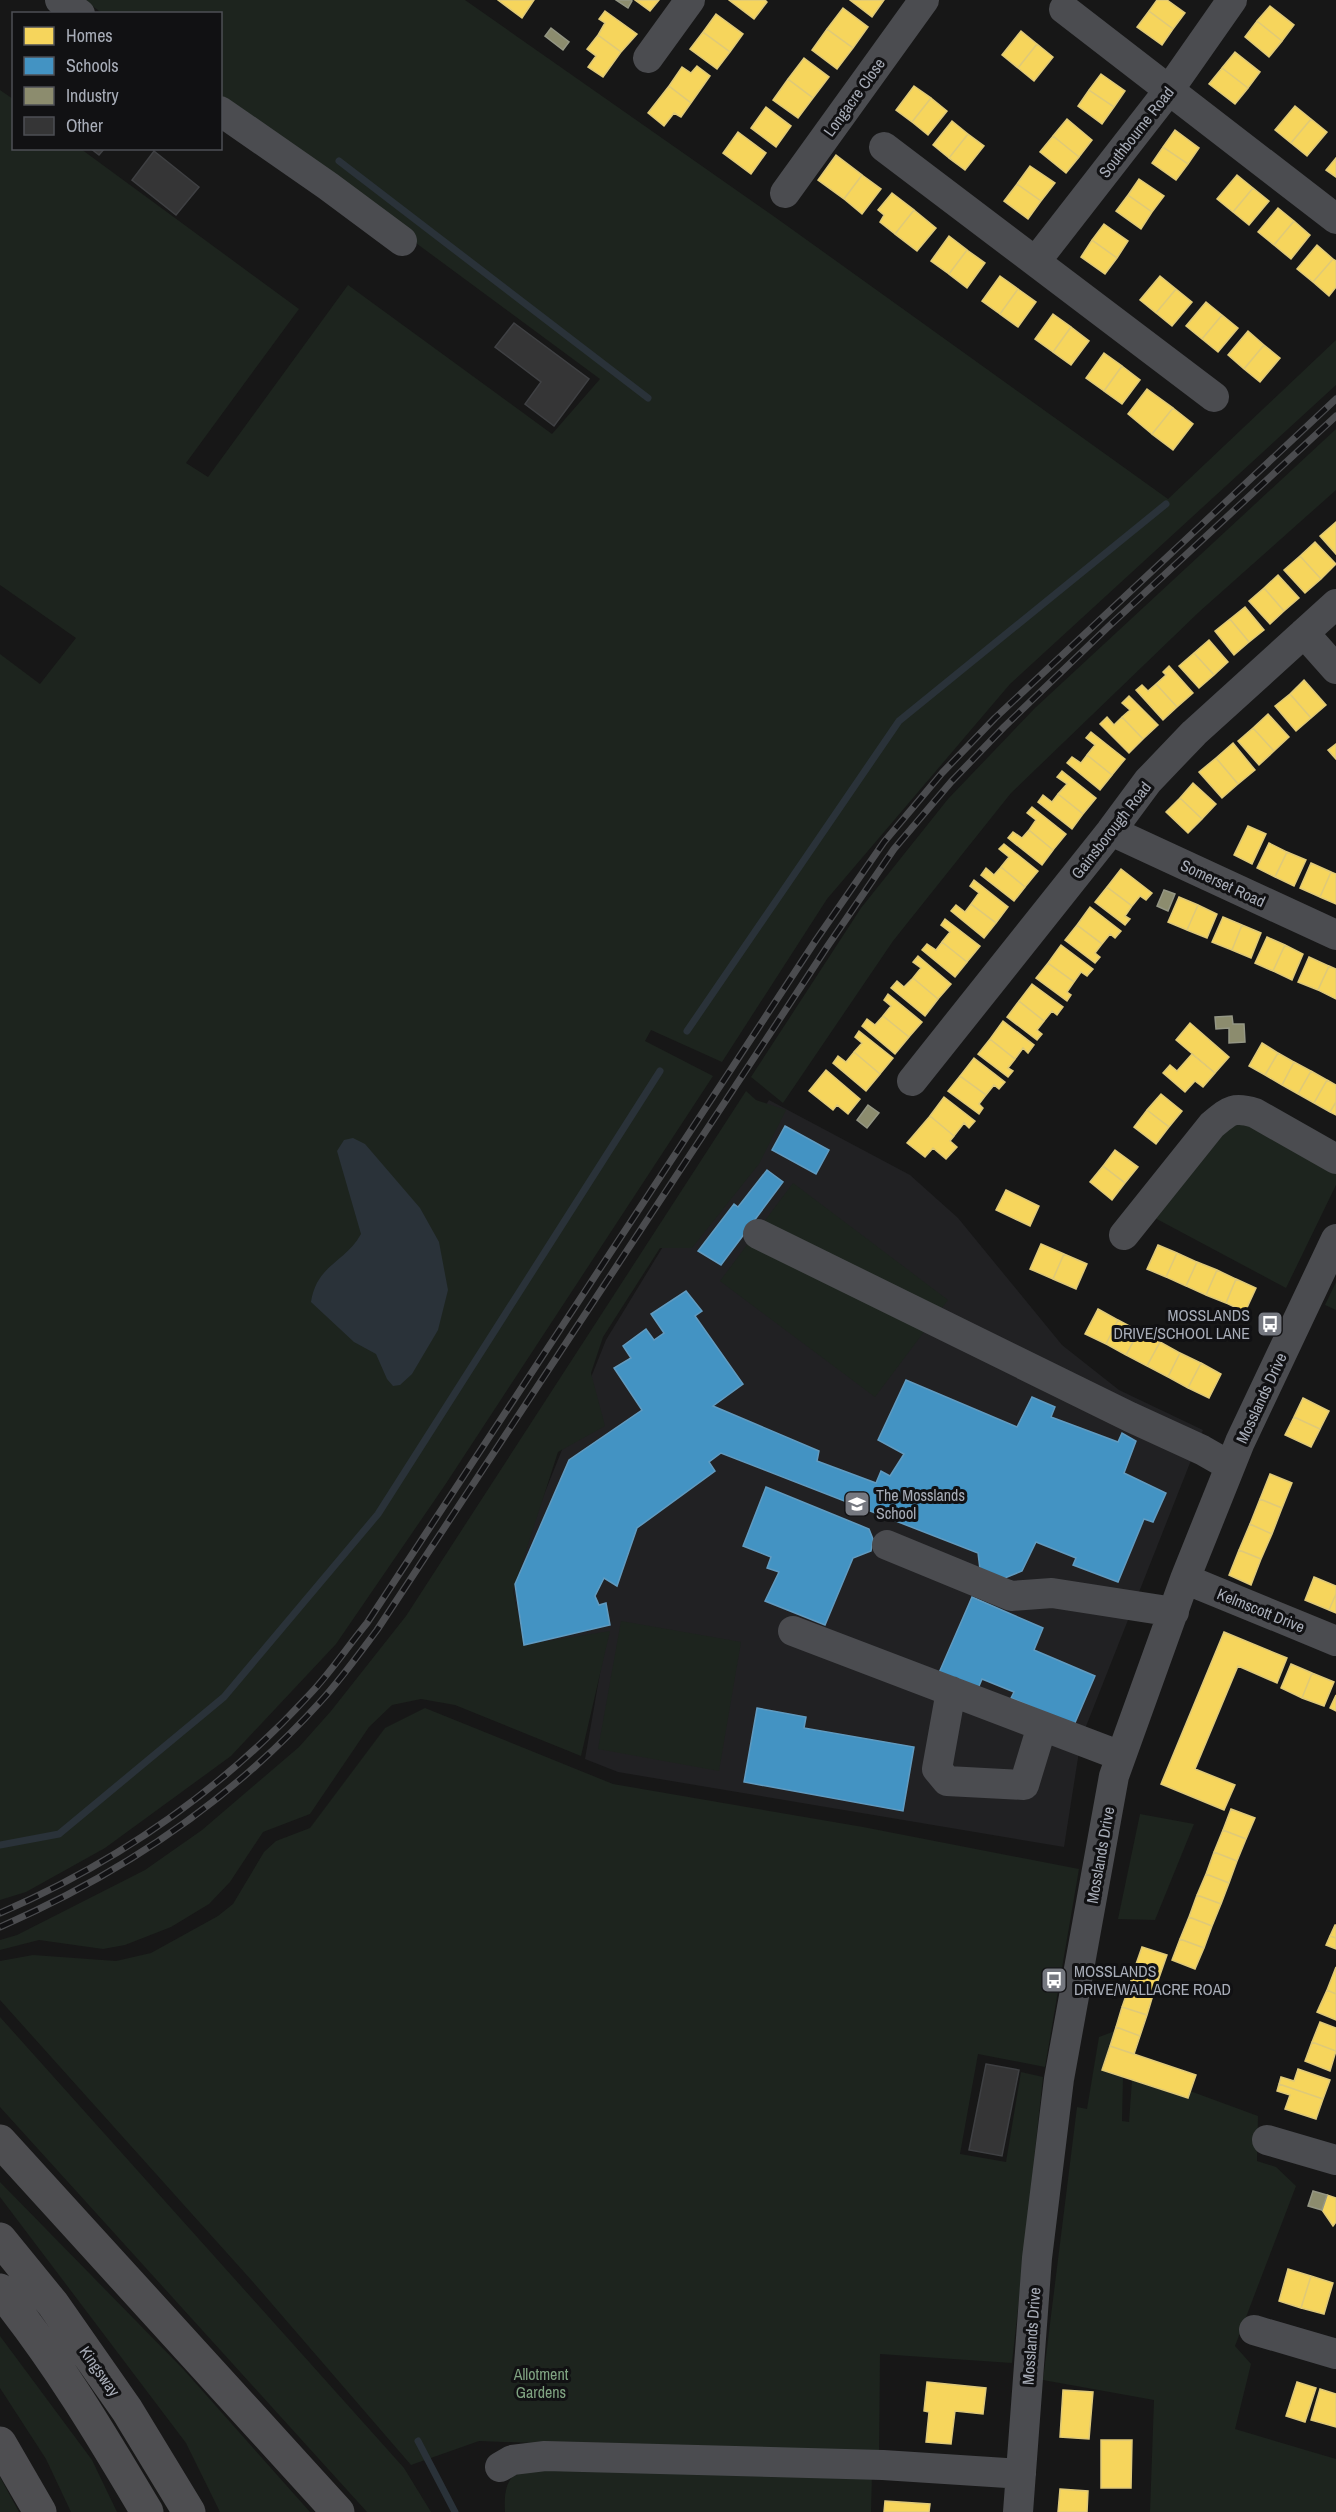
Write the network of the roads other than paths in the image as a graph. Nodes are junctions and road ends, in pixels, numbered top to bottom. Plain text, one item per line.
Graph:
1 (60, 0) edge
2 (690, 0) edge
3 (924, 0) edge
4 (1232, 0) edge
5 (1064, 9) dead end
6 (77, 12) edge
7 (648, 58) dead end
8 (1169, 90) junction
9 (222, 112) edge
10 (884, 147) dead end
11 (785, 193) dead end
12 (1336, 219) edge
13 (402, 241) dead end
14 (1036, 261) junction
15 (1214, 397) dead end
16 (1336, 604) edge
17 (1304, 633) junction
18 (1336, 669) edge
19 (1111, 831) junction
20 (1336, 935) edge
21 (912, 1081) dead end
22 (1336, 1159) edge
23 (758, 1234) dead end
24 (1124, 1235) dead end
25 (1336, 1239) edge
26 (1230, 1466) junction
27 (887, 1545) dead end
28 (1185, 1579) junction
29 (1174, 1612) junction
30 (793, 1631) dead end
31 (1336, 1641) edge
32 (951, 1691) junction
33 (1042, 1726) junction
34 (1121, 1756) junction
35 (1267, 2140) dead end
36 (0, 2141) edge
37 (1334, 2152) edge
38 (0, 2239) edge
39 (0, 2290) edge
40 (1254, 2330) dead end
41 (1336, 2354) edge
42 (0, 2443) edge
43 (500, 2468) dead end
44 (1021, 2474) junction
45 (40, 2512) edge
46 (147, 2512) edge
47 (189, 2512) edge
48 (338, 2512) edge
49 (1018, 2512) edge

1 - 6 street
2 - 7 street
3 - 11 street, Longacre Close
4 - 8 street, Southbourne Road
5 - 8 street
8 - 12 street
8 - 14 street, Southbourne Road
9 - 13 street
10 - 14 street
14 - 15 street
16 - 17 street, Gainsborough Road
17 - 18 street
17 - 19 street, Gainsborough Road
19 - 20 street, Somerset Road
19 - 21 street, Gainsborough Road
22 - 24 street
23 - 26 street
25 - 26 street, Mosslands Drive
26 - 28 street, Mosslands Drive
27 - 29 street
28 - 29 street, Mosslands Drive
28 - 31 street, Kelmscott Drive
29 - 34 street, Mosslands Drive
30 - 32 street
32 - 33 street
32 - 33 street
33 - 34 street
34 - 44 street, Mosslands Drive
35 - 37 street
36 - 48 highway
38 - 47 highway, Kingsway
39 - 46 highway
40 - 41 street
42 - 45 highway
43 - 44 street
44 - 49 street, Mosslands Drive

